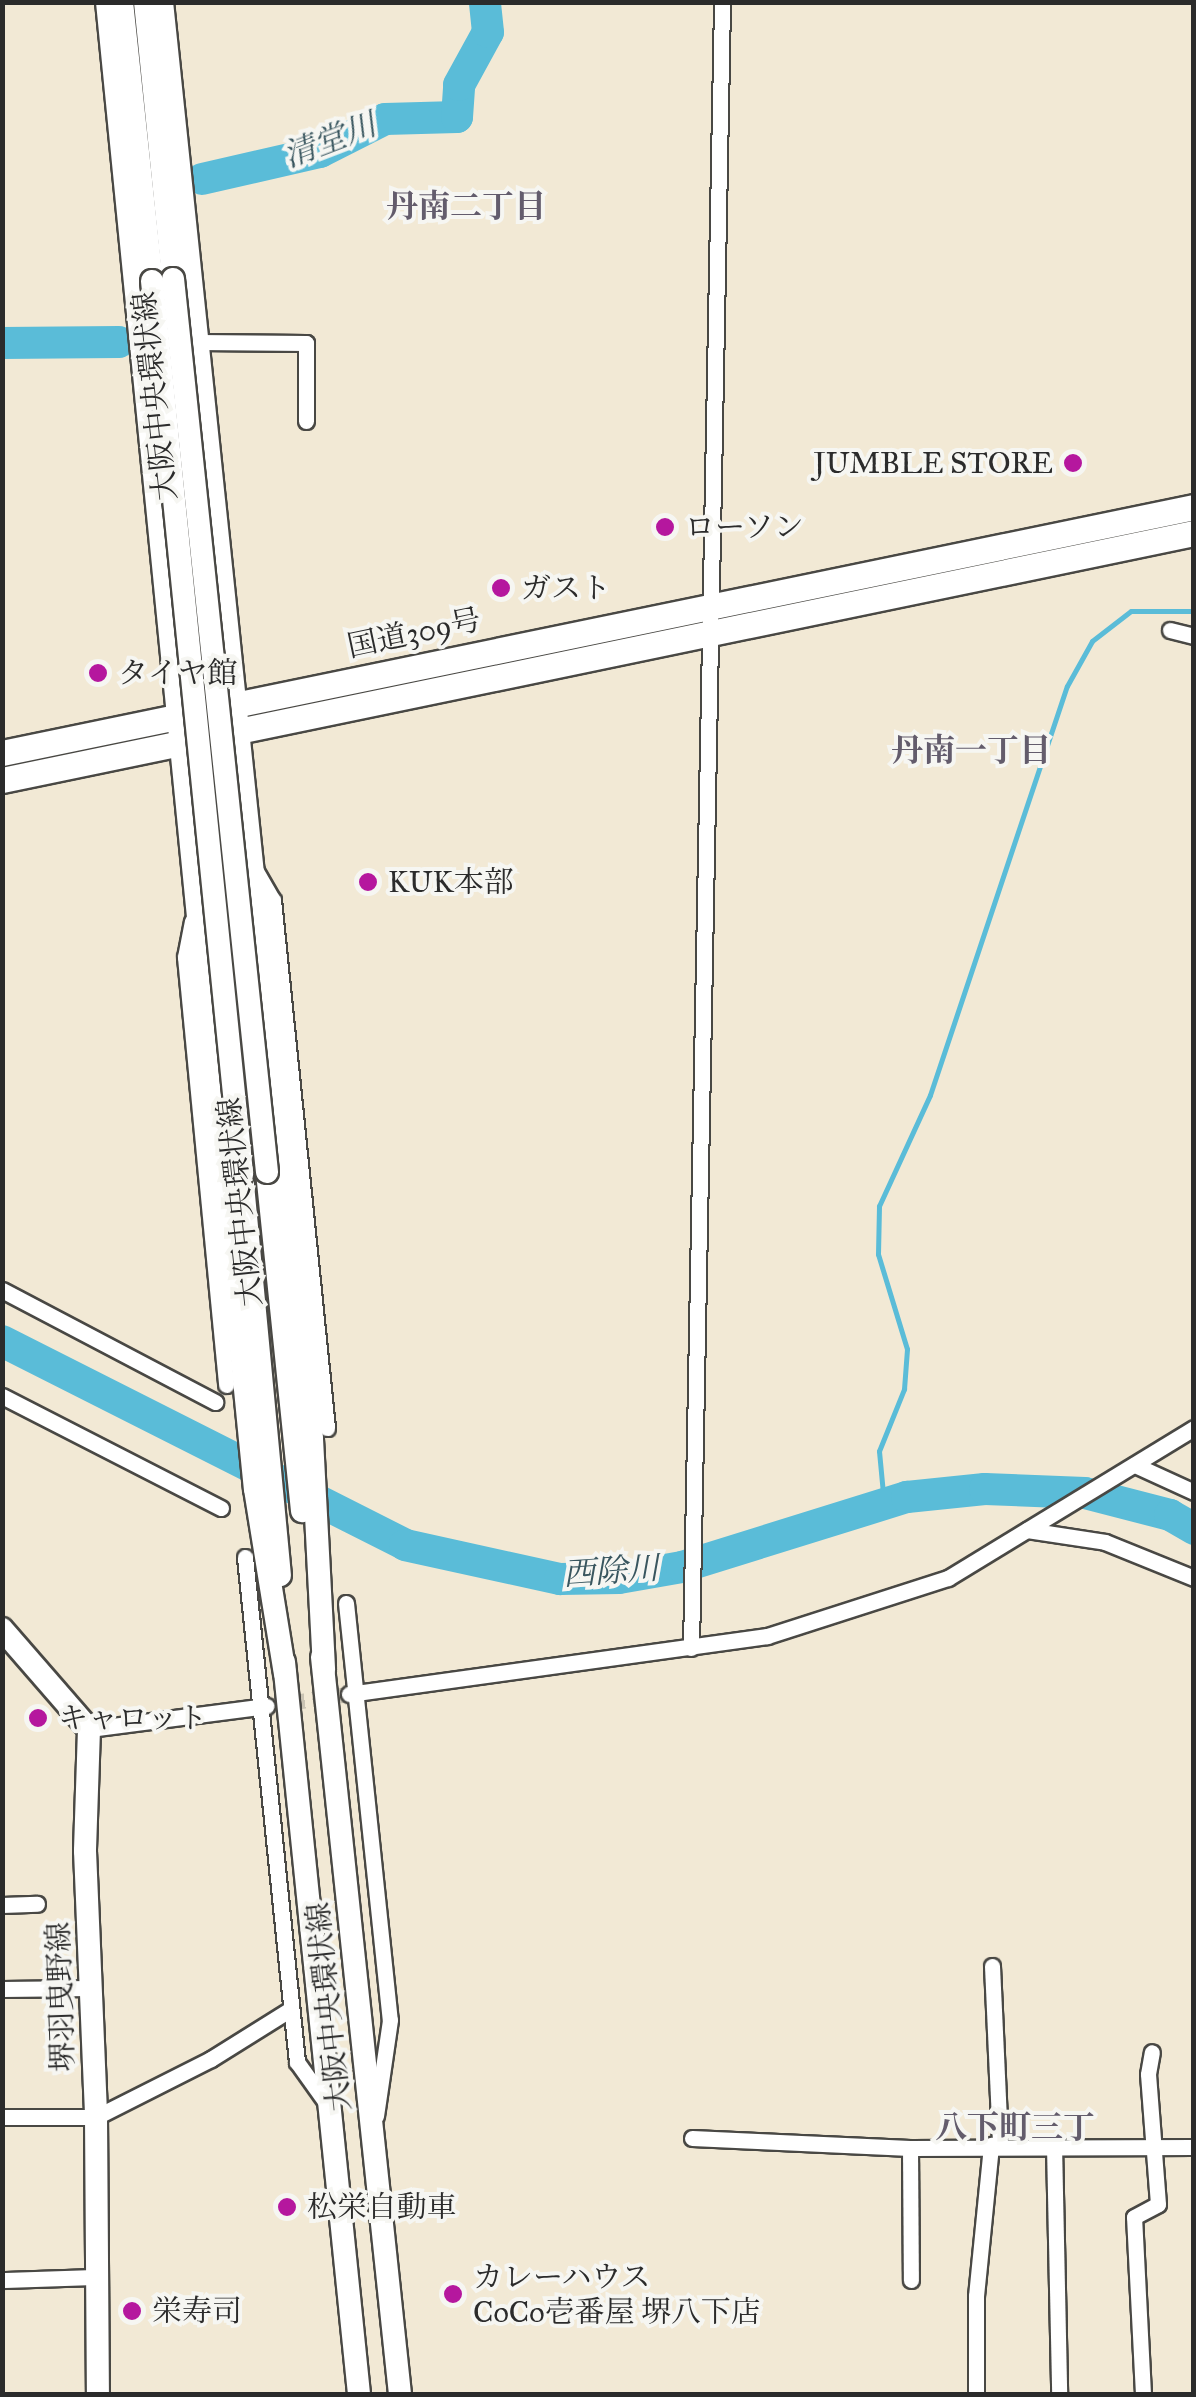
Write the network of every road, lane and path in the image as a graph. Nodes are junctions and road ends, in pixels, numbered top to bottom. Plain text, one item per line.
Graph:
1 (107, 2) edge
2 (122, 2) edge
3 (145, 2) edge
4 (162, 2) edge
5 (722, 2) edge
6 (163, 280) junction
7 (198, 342) junction
8 (306, 422) dead end
9 (1194, 507) edge
10 (1194, 533) edge
11 (710, 603) junction
12 (1170, 630) dead end
13 (708, 635) junction
14 (1194, 636) edge
15 (237, 704) junction
16 (176, 718) junction
17 (239, 731) junction
18 (179, 744) junction
19 (2, 753) edge
20 (2, 780) edge
21 (252, 863) junction
22 (196, 904) junction
23 (2, 1290) edge
24 (226, 1385) dead end
25 (2, 1396) edge
26 (215, 1402) dead end
27 (327, 1428) dead end
28 (1194, 1428) edge
29 (259, 1435) junction
30 (305, 1457) junction
31 (1131, 1467) junction
32 (1194, 1492) edge
33 (221, 1508) dead end
34 (1027, 1530) junction
35 (245, 1557) dead end
36 (1194, 1578) edge
37 (346, 1603) dead end
38 (3, 1630) edge
39 (691, 1648) junction
40 (353, 1694) junction
41 (263, 1707) junction
42 (89, 1729) junction
43 (37, 1904) dead end
44 (2, 1905) edge
45 (992, 1966) dead end
46 (91, 1988) junction
47 (2, 1989) edge
48 (291, 2008) junction
49 (1152, 2052) dead end
50 (326, 2104) junction
51 (2, 2117) edge
52 (96, 2117) junction
53 (372, 2132) junction
54 (692, 2138) dead end
55 (995, 2145) junction
56 (1054, 2145) junction
57 (1154, 2146) junction
58 (1194, 2146) edge
59 (910, 2148) junction
60 (94, 2276) junction
61 (2, 2280) edge
62 (911, 2280) dead end
63 (98, 2394) edge
64 (359, 2394) edge
65 (400, 2394) edge
66 (976, 2394) edge
67 (1059, 2394) edge
68 (1143, 2394) edge

1 - 16 main road
2 - 6 main road, 大阪中央環状線
3 - 6 main road, 大阪中央環状線
4 - 7 main road
5 - 11 street
6 - 29 main road, 大阪中央環状線, bridge
6 - 30 main road, 大阪中央環状線, bridge
7 - 8 street
7 - 15 main road
9 - 11 highway, 国道309号
10 - 13 highway, 国道309号
11 - 13 street
11 - 15 highway, 国道309号
12 - 14 street
13 - 17 highway, 国道309号
13 - 39 street
15 - 16 highway, 国道309号
15 - 17 main road
16 - 18 main road
16 - 19 highway, 国道309号
17 - 18 highway, 国道309号
17 - 21 main road
18 - 20 highway, 国道309号
18 - 22 main road
21 - 27 street
21 - 30 main road
22 - 24 street
22 - 29 main road
23 - 26 street
25 - 33 street
28 - 31 street
29 - 50 main road, 大阪中央環状線
30 - 53 main road, 大阪中央環状線
31 - 32 street
31 - 34 street
34 - 36 street
34 - 39 street
35 - 41 street
37 - 40 street
38 - 42 main road
39 - 40 street
40 - 53 street
41 - 42 street
41 - 48 street
42 - 46 main road, 堺羽曳野線
43 - 44 street
45 - 55 street
46 - 47 street
46 - 52 main road, 堺羽曳野線
48 - 50 street
48 - 52 street
49 - 57 street
50 - 64 main road, 大阪中央環状線
51 - 52 street
52 - 60 main road, 堺羽曳野線
53 - 65 main road, 大阪中央環状線
54 - 59 street
55 - 56 street
55 - 59 street
55 - 66 street
56 - 57 street
56 - 67 street
57 - 58 street
57 - 68 street
59 - 62 street
60 - 61 street
60 - 63 main road, 堺羽曳野線

